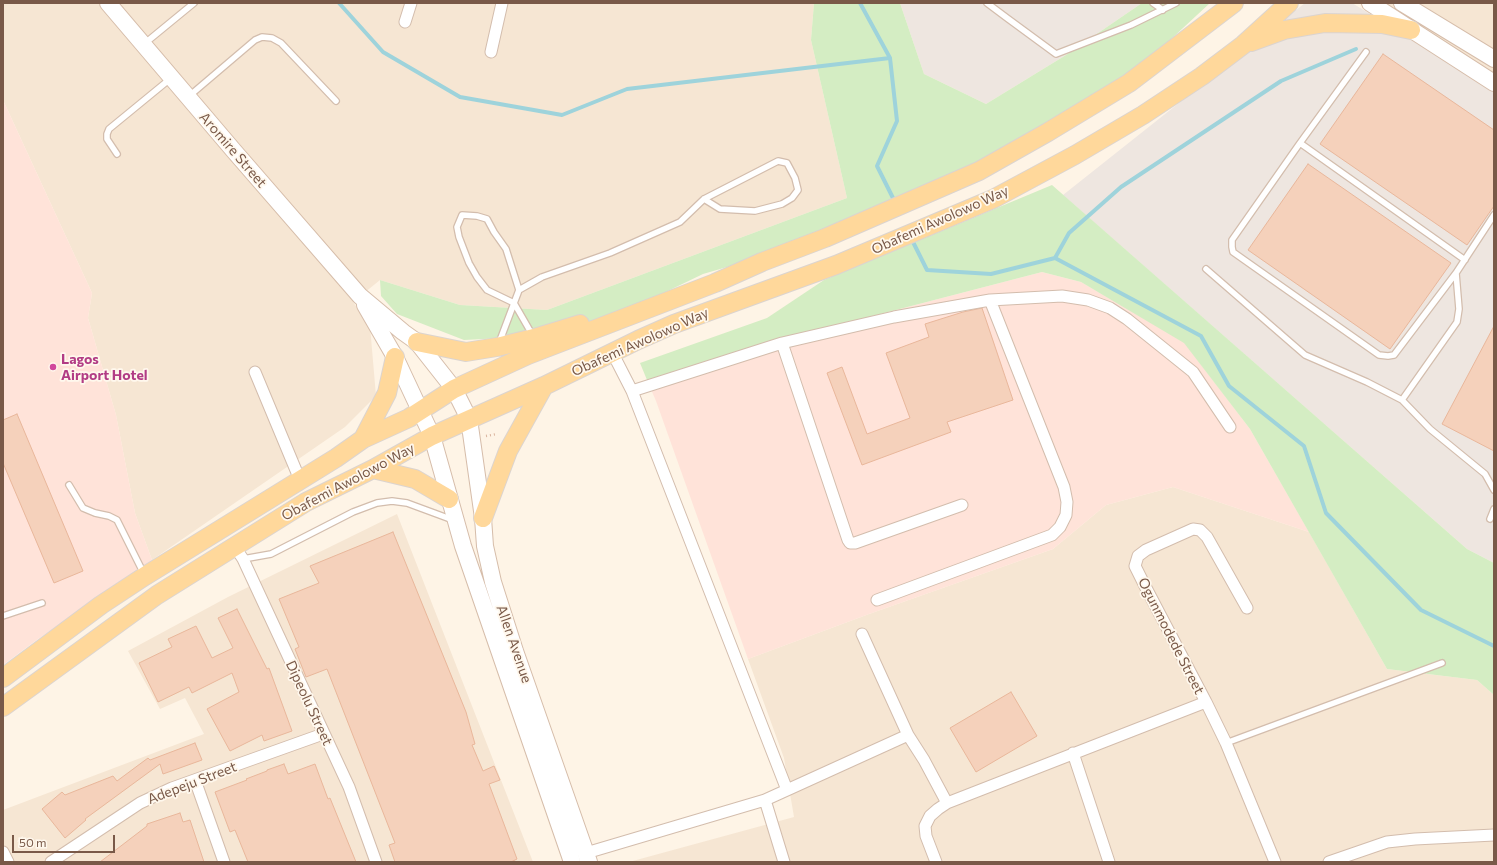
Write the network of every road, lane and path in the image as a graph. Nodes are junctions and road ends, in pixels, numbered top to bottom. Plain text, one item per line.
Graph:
1 (108, 3) edge
2 (194, 3) edge
3 (410, 3) edge
4 (502, 3) edge
5 (988, 3) edge
6 (1153, 3) edge
7 (1176, 3) edge
8 (1234, 3) edge
9 (1289, 3) edge
10 (1370, 3) edge
11 (1402, 3) edge
12 (1163, 10) junction
13 (405, 22) dead end
14 (1411, 30) junction
15 (144, 45) junction
16 (1243, 45) junction
17 (491, 52) dead end
18 (1366, 52) dead end
19 (1494, 59) edge
20 (172, 78) junction
21 (1494, 83) edge
22 (188, 97) junction
23 (336, 101) dead end
24 (1300, 143) junction
25 (117, 154) dead end
26 (704, 199) junction
27 (1494, 215) edge
28 (1465, 260) junction
29 (1206, 270) dead end
30 (1456, 273) junction
31 (715, 283) junction
32 (519, 290) junction
33 (360, 296) junction
34 (990, 300) junction
35 (514, 303) junction
36 (534, 338) junction
37 (417, 342) junction
38 (782, 343) junction
39 (497, 347) junction
40 (612, 352) junction
41 (395, 357) junction
42 (255, 372) dead end
43 (544, 386) junction
44 (454, 389) junction
45 (632, 392) junction
46 (1402, 400) junction
47 (421, 410) junction
48 (469, 419) junction
49 (1230, 427) dead end
50 (432, 436) junction
51 (363, 439) junction
52 (373, 469) junction
53 (300, 480) junction
54 (69, 485) dead end
55 (1494, 490) edge
56 (449, 499) junction
57 (962, 505) dead end
58 (1494, 509) edge
59 (483, 518) junction
60 (1490, 519) dead end
61 (455, 521) junction
62 (239, 553) junction
63 (144, 576) junction
64 (877, 600) dead end
65 (42, 603) dead end
66 (1247, 608) dead end
67 (3, 616) edge
68 (862, 634) dead end
69 (1442, 663) dead end
70 (3, 678) edge
71 (1206, 702) junction
72 (3, 707) edge
73 (323, 734) junction
74 (908, 734) junction
75 (1226, 743) junction
76 (1073, 753) junction
77 (195, 780) junction
78 (787, 790) junction
79 (766, 800) junction
80 (947, 803) junction
81 (1494, 835) edge
82 (3, 852) edge
83 (588, 858) edge
84 (8, 862) edge
85 (50, 862) edge
86 (224, 862) edge
87 (376, 862) edge
88 (572, 862) edge
89 (784, 862) edge
90 (936, 862) edge
91 (1109, 862) edge
92 (1275, 862) edge
93 (1329, 862) edge

1 - 15 main road, Aromire Street
2 - 15 lane
3 - 13 street
4 - 17 street
5 - 12 lane
6 - 12 lane
7 - 12 lane
8 - 31 main road, Obafemi Awolowo Way
9 - 16 main road, Obafemi Awolowo Way
10 - 14 main road
11 - 19 main road
14 - 16 main road
14 - 21 main road
15 - 20 main road, Aromire Street
16 - 40 main road, Obafemi Awolowo Way
18 - 24 lane
20 - 22 main road, Aromire Street
20 - 25 lane
22 - 23 lane
22 - 33 main road, Aromire Street
24 - 28 lane
24 - 30 lane
26 - 26 lane
26 - 32 lane
27 - 28 lane
28 - 30 lane
29 - 46 lane
30 - 46 lane
31 - 36 main road
31 - 44 main road, Obafemi Awolowo Way
32 - 35 lane
32 - 35 lane
33 - 37 main road, Aromire Street
33 - 41 main road, Aromire Street
34 - 38 street
34 - 49 street
34 - 64 street
35 - 36 lane
35 - 39 lane
36 - 39 main road
37 - 39 main road
37 - 44 main road, Aromire Street
38 - 45 street
38 - 57 street
40 - 43 main road, Obafemi Awolowo Way
40 - 45 street
41 - 47 main road, Aromire Street
41 - 51 main road
42 - 53 street
43 - 48 main road, Obafemi Awolowo Way
43 - 59 main road
44 - 47 main road, Obafemi Awolowo Way
44 - 48 main road, Aromire Street
45 - 78 street
46 - 55 lane
47 - 50 main road, Aromire Street
47 - 51 main road, Obafemi Awolowo Way
48 - 50 main road, Obafemi Awolowo Way
48 - 59 main road, Allen Avenue
50 - 52 main road, Obafemi Awolowo Way
50 - 56 main road, Allen Avenue
51 - 53 main road, Obafemi Awolowo Way
52 - 56 main road
52 - 62 main road, Obafemi Awolowo Way
53 - 63 main road, Obafemi Awolowo Way
54 - 63 lane
56 - 61 main road, Allen Avenue
58 - 60 lane
59 - 83 main road, Allen Avenue
61 - 62 lane
61 - 88 main road, Allen Avenue
62 - 72 main road, Obafemi Awolowo Way
62 - 73 street, Dipeolu Street
63 - 70 main road, Obafemi Awolowo Way
65 - 67 lane
66 - 71 street, Ogunmodede Street
68 - 74 street
69 - 75 lane
71 - 75 street, Ogunmodede Street
71 - 76 street
73 - 77 street, Adepeju Street
73 - 87 street, Dipeolu Street
74 - 78 street
74 - 80 street
75 - 92 street, Ogunmodede Street
76 - 80 street
76 - 91 street
77 - 85 street, Adepeju Street
77 - 86 street
78 - 79 street
79 - 83 street
79 - 89 street
80 - 90 street
81 - 93 street
82 - 84 street

